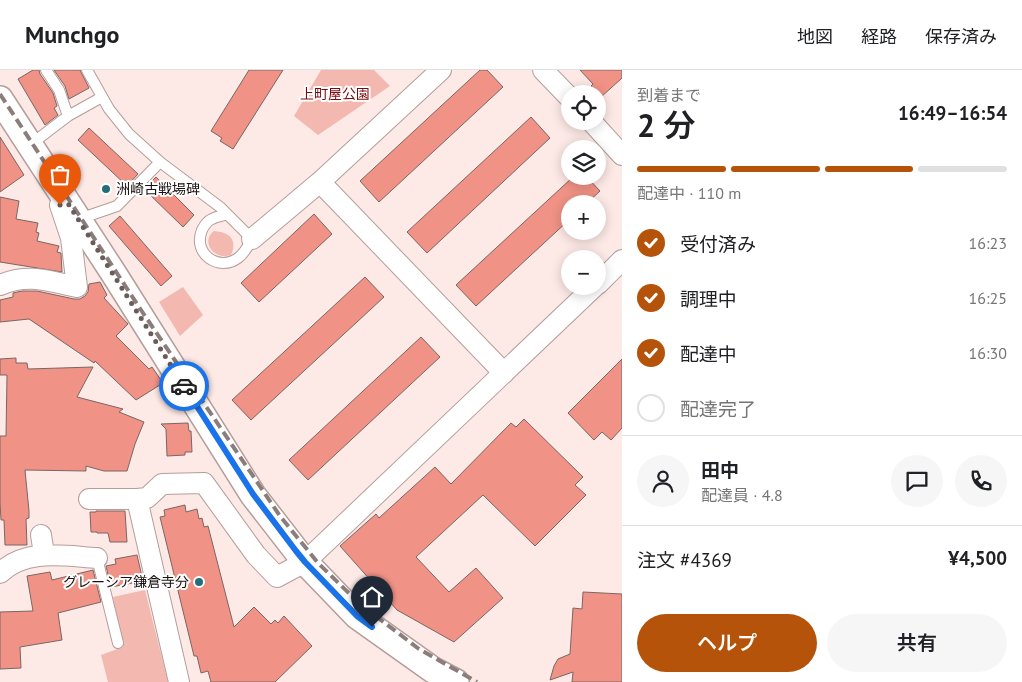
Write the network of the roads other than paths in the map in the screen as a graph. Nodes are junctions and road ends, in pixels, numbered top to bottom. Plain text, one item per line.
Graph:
1 (46, 70) edge
2 (87, 70) edge
3 (441, 70) edge
4 (543, 70) edge
5 (561, 89) edge
6 (102, 97) junction
7 (0, 99) edge
8 (68, 116) junction
9 (599, 130) edge
10 (30, 145) junction
11 (622, 155) edge
12 (160, 162) junction
13 (320, 182) junction
14 (64, 197) junction
15 (227, 214) junction
16 (78, 219) junction
17 (252, 239) junction
18 (622, 260) edge
19 (606, 275) edge
20 (0, 284) edge
21 (586, 295) edge
22 (504, 373) junction
23 (89, 499) dead end
24 (137, 499) junction
25 (97, 558) joint
26 (305, 562) junction
27 (0, 573) edge
28 (118, 643) dead end
29 (178, 682) edge
30 (456, 682) edge

1 - 8 lane
2 - 6 lane
3 - 13 street
4 - 5 street
6 - 8 lane
6 - 12 lane
7 - 10 street
8 - 10 lane
9 - 11 street
10 - 14 street
12 - 15 lane
12 - 16 lane
13 - 17 street
13 - 22 street
14 - 16 street
14 - 20 street
15 - 17 lane
15 - 17 lane
16 - 26 street
18 - 19 street
21 - 22 street
22 - 26 street
23 - 24 street
24 - 26 street
24 - 29 street
25 - 27 street
25 - 28 lane
26 - 30 street

